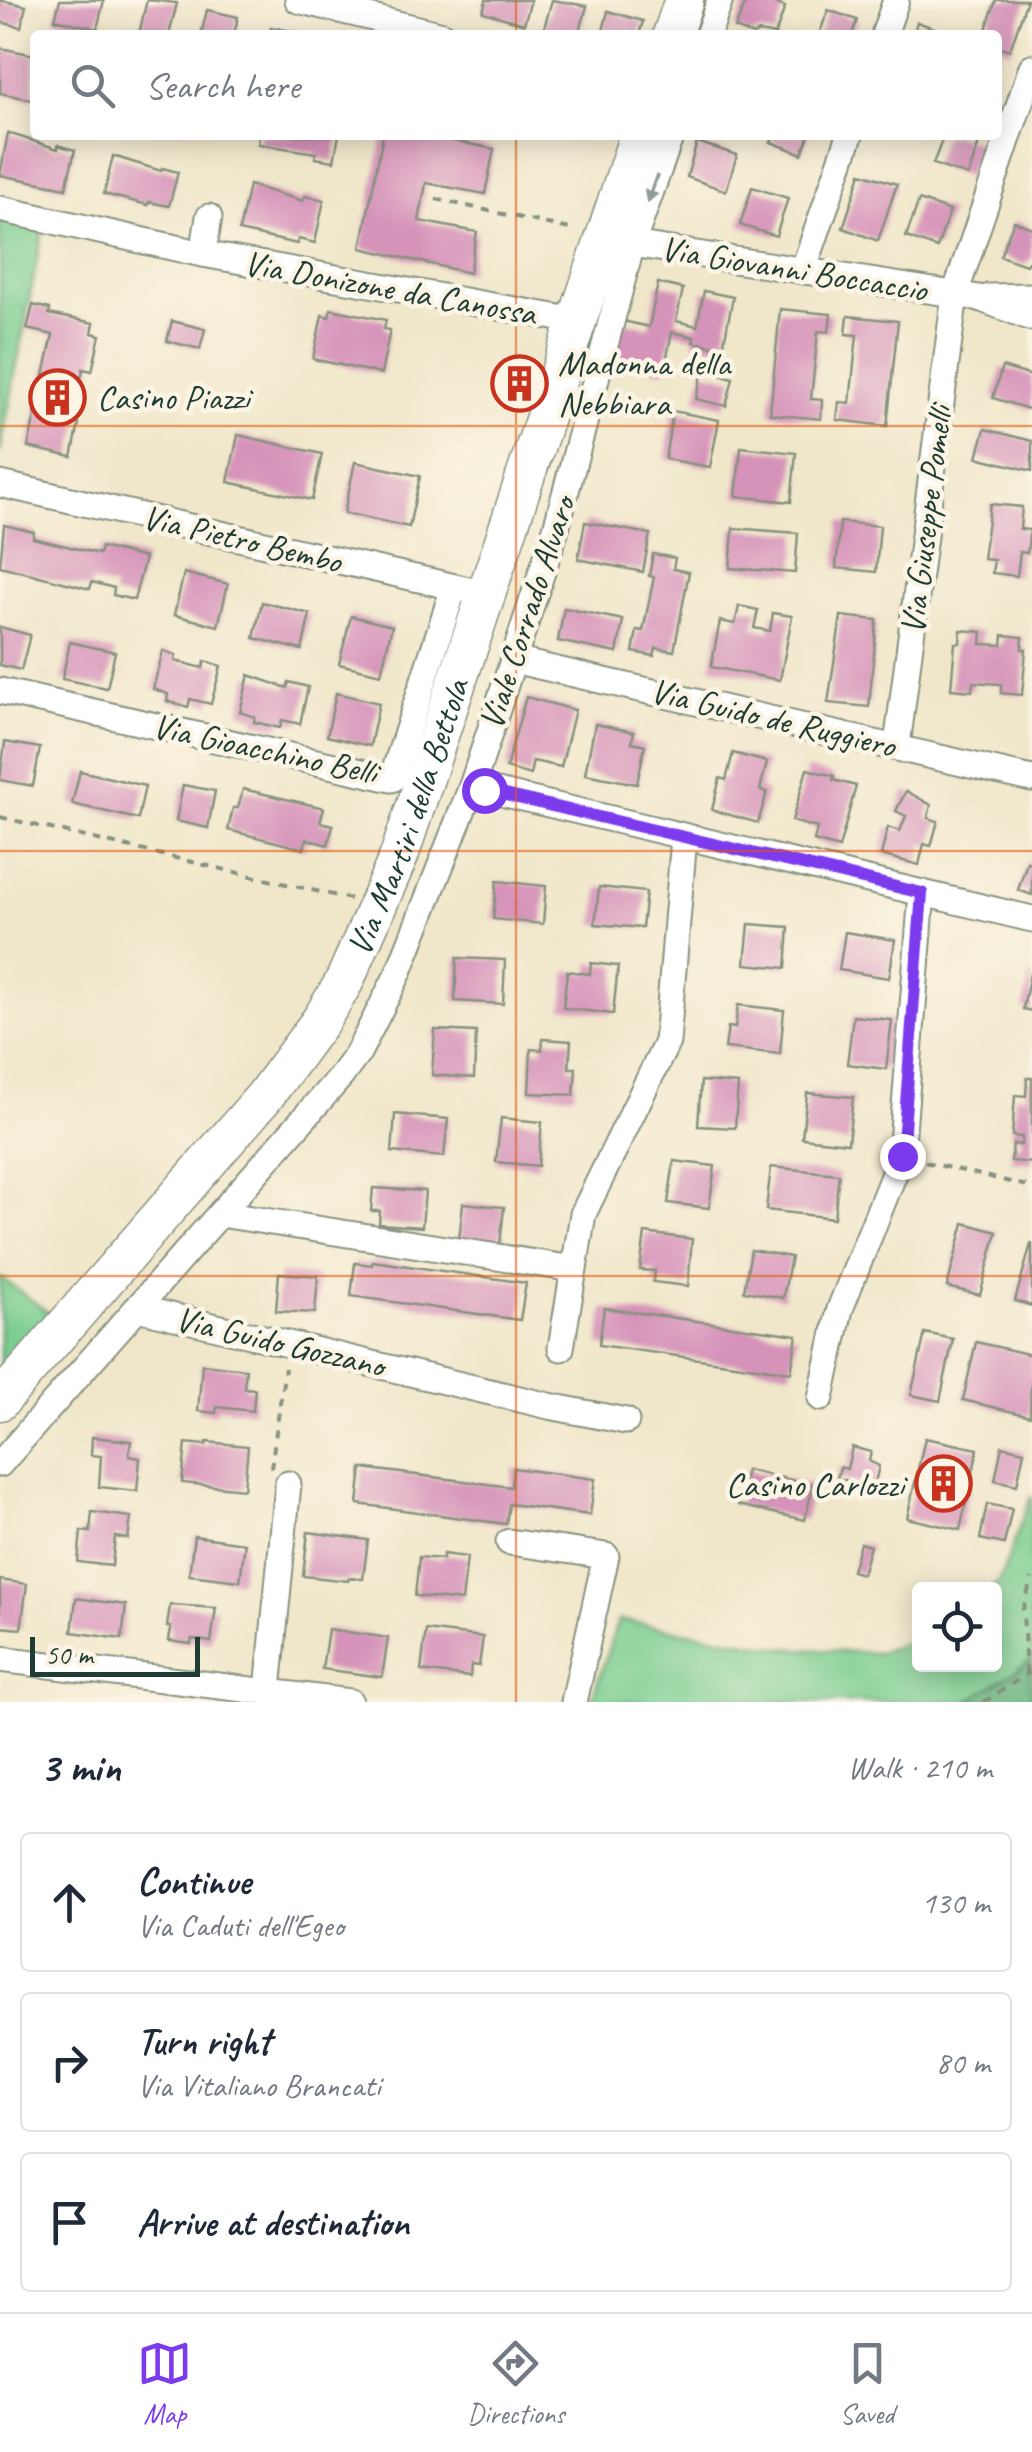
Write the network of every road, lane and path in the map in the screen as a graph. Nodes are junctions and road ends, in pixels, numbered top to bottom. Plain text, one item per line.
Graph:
1 (298, 0) edge
2 (684, 0) edge
3 (720, 0) edge
4 (896, 0) edge
5 (423, 30) edge
6 (674, 30) edge
7 (710, 30) edge
8 (886, 30) edge
9 (1032, 67) edge
10 (637, 140) edge
11 (669, 140) edge
12 (848, 140) edge
13 (436, 199) dead end
14 (0, 210) edge
15 (209, 217) dead end
16 (618, 240) junction
17 (204, 254) junction
18 (803, 271) junction
19 (967, 296) junction
20 (1032, 296) edge
21 (1032, 318) edge
22 (576, 321) junction
23 (0, 484) edge
24 (469, 591) junction
25 (513, 660) junction
26 (0, 691) edge
27 (897, 746) junction
28 (1032, 779) edge
29 (472, 786) junction
30 (0, 818) edge
31 (684, 836) junction
32 (922, 893) junction
33 (379, 906) junction
34 (1032, 919) edge
35 (902, 1156) junction
36 (1032, 1187) edge
37 (220, 1214) junction
38 (574, 1269) junction
39 (137, 1308) junction
40 (561, 1348) dead end
41 (286, 1359) dead end
42 (821, 1398) dead end
43 (0, 1401) edge
44 (626, 1420) dead end
45 (0, 1464) edge
46 (287, 1489) joint
47 (509, 1542) dead end
48 (1032, 1578) edge
49 (0, 1660) edge
50 (1029, 1673) edge
51 (268, 1690) junction
52 (350, 1702) edge
53 (574, 1702) edge
54 (984, 1702) edge

1 - 5 street
2 - 6 main road
3 - 7 street
4 - 8 street
9 - 19 street, Via Giuseppe Pomelli
10 - 16 main road, Via Martiri della Bettola
11 -> 16 street, Viale Corrado Alvaro
12 - 18 street
13 - 16 path
14 - 17 street, Via Donizone da Canossa
15 - 17 street, Via Donizone da Canossa
16 - 18 street, Via Giovanni Boccaccio
16 - 22 main road, Via Martiri della Bettola
16 - 25 street, Viale Corrado Alvaro
17 - 22 street, Via Donizone da Canossa
18 - 19 street, Via Giovanni Boccaccio
19 - 20 street, Via Giovanni Boccaccio
19 - 21 street
19 - 27 street, Via Giuseppe Pomelli
22 - 24 main road, Via Martiri della Bettola
23 - 24 street, Via Pietro Bembo
24 - 26 street, Via Gioacchino Belli
24 - 33 main road, Via Martiri della Bettola
25 - 27 street, Via Guido de Ruggiero
25 - 29 street, Viale Corrado Alvaro
27 - 28 street, Via Guido de Ruggiero
29 - 31 street
29 - 37 street, Viale Corrado Alvaro
30 - 33 path
31 - 32 street
31 - 38 street
32 - 34 street
32 - 35 street
33 - 43 main road, Via Martiri della Bettola
35 - 36 path
35 - 42 street
37 - 38 street
37 - 39 street, Viale Corrado Alvaro
38 - 40 street
39 - 44 street, Via Guido Gozzano
39 - 45 street, Via Guido Gozzano
41 - 46 path
46 - 51 street
47 - 53 street
48 - 50 path
49 - 51 street
50 - 54 path
51 - 52 street

